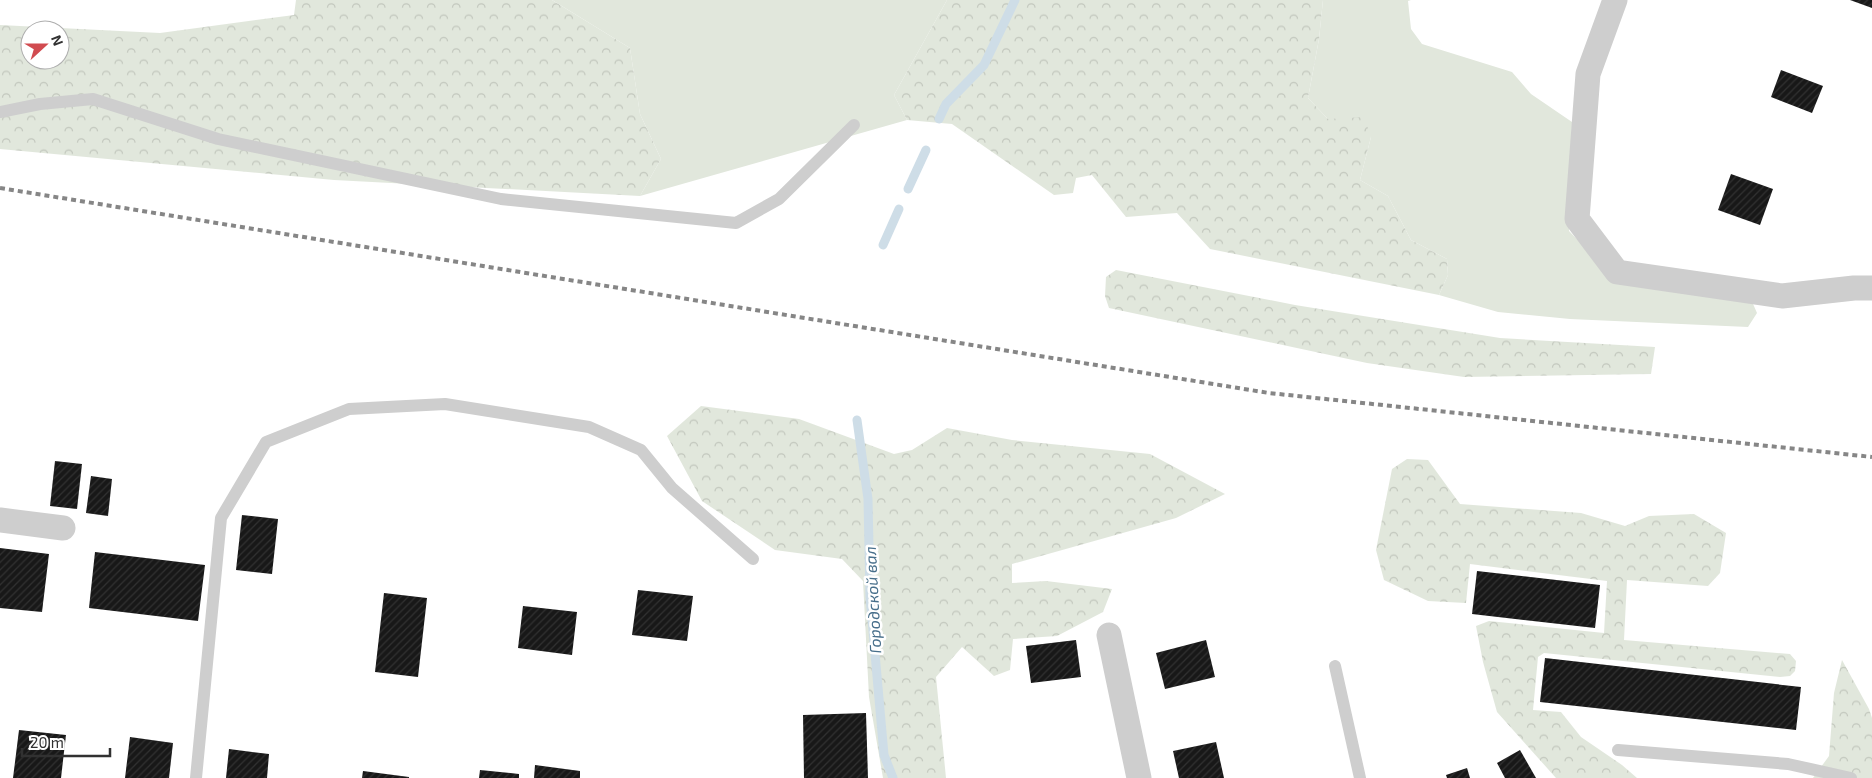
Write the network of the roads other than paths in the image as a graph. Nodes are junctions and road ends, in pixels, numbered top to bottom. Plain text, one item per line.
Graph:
1 (1615, 0) edge
2 (0, 112) edge
3 (854, 125) dead end
4 (1872, 288) edge
5 (0, 520) edge
6 (63, 528) dead end
7 (752, 559) dead end
8 (1109, 635) dead end
9 (1335, 666) dead end
10 (1618, 750) dead end
11 (196, 778) edge
12 (1139, 778) edge
13 (1360, 778) edge
14 (1851, 778) edge

1 - 4 street
2 - 3 lane
5 - 6 street
7 - 11 lane
8 - 12 street
9 - 13 lane
10 - 14 lane

